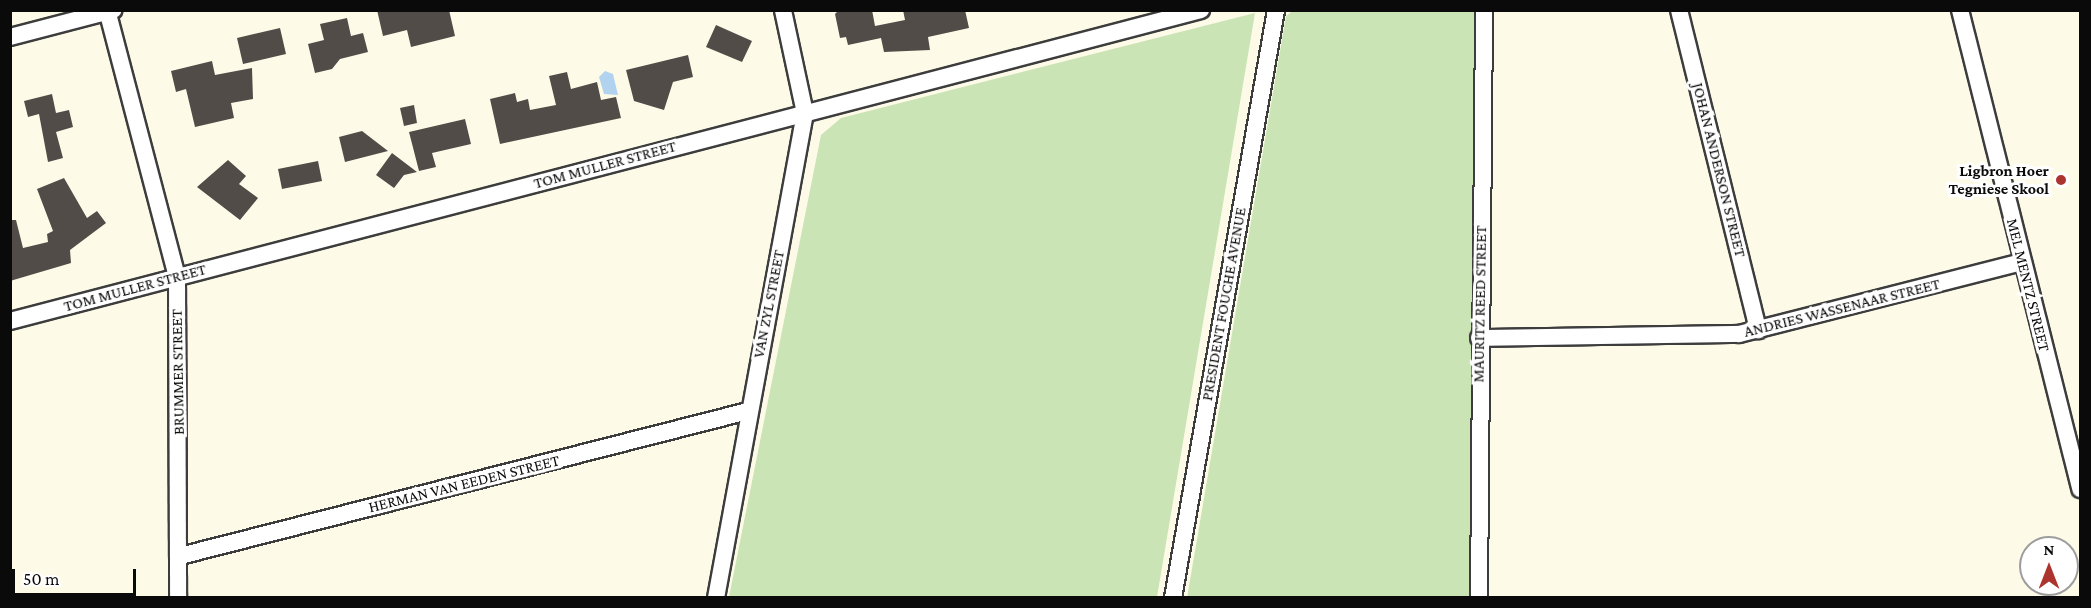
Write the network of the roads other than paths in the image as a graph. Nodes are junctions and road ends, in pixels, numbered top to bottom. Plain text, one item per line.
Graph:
1 (783, 10) edge
2 (1201, 10) edge
3 (1276, 10) edge
4 (1484, 10) edge
5 (1679, 10) edge
6 (1960, 10) edge
7 (110, 11) edge
8 (10, 37) edge
9 (805, 113) junction
10 (2022, 262) junction
11 (177, 277) junction
12 (10, 321) edge
13 (1758, 330) junction
14 (1479, 338) junction
15 (748, 411) junction
16 (2080, 489) edge
17 (180, 556) junction
18 (178, 597) edge
19 (716, 597) edge
20 (1173, 597) edge
21 (1479, 597) edge

1 - 9 street, VAN ZYL STREET
2 - 9 street, TOM MULLER STREET
3 - 20 street, PRESIDENT FOUCHE AVENUE
4 - 14 street, MAURITZ REED STREET
5 - 13 street, JOHAN ANDERSON STREET
6 - 10 street, MEL MENTZ STREET
7 - 8 street
7 - 11 street, BRUMMER STREET
9 - 11 street, TOM MULLER STREET
9 - 15 street, VAN ZYL STREET
10 - 13 street, ANDRIES WASSENAAR STREET
10 - 16 street, MEL MENTZ STREET
11 - 12 street, TOM MULLER STREET
11 - 17 street, BRUMMER STREET
13 - 14 street, ANDRIES WASSENAAR STREET
14 - 21 street, MAURITZ REED STREET
15 - 17 street, HERMAN VAN EEDEN STREET
15 - 19 street, VAN ZYL STREET
17 - 18 street, BRUMMER STREET

